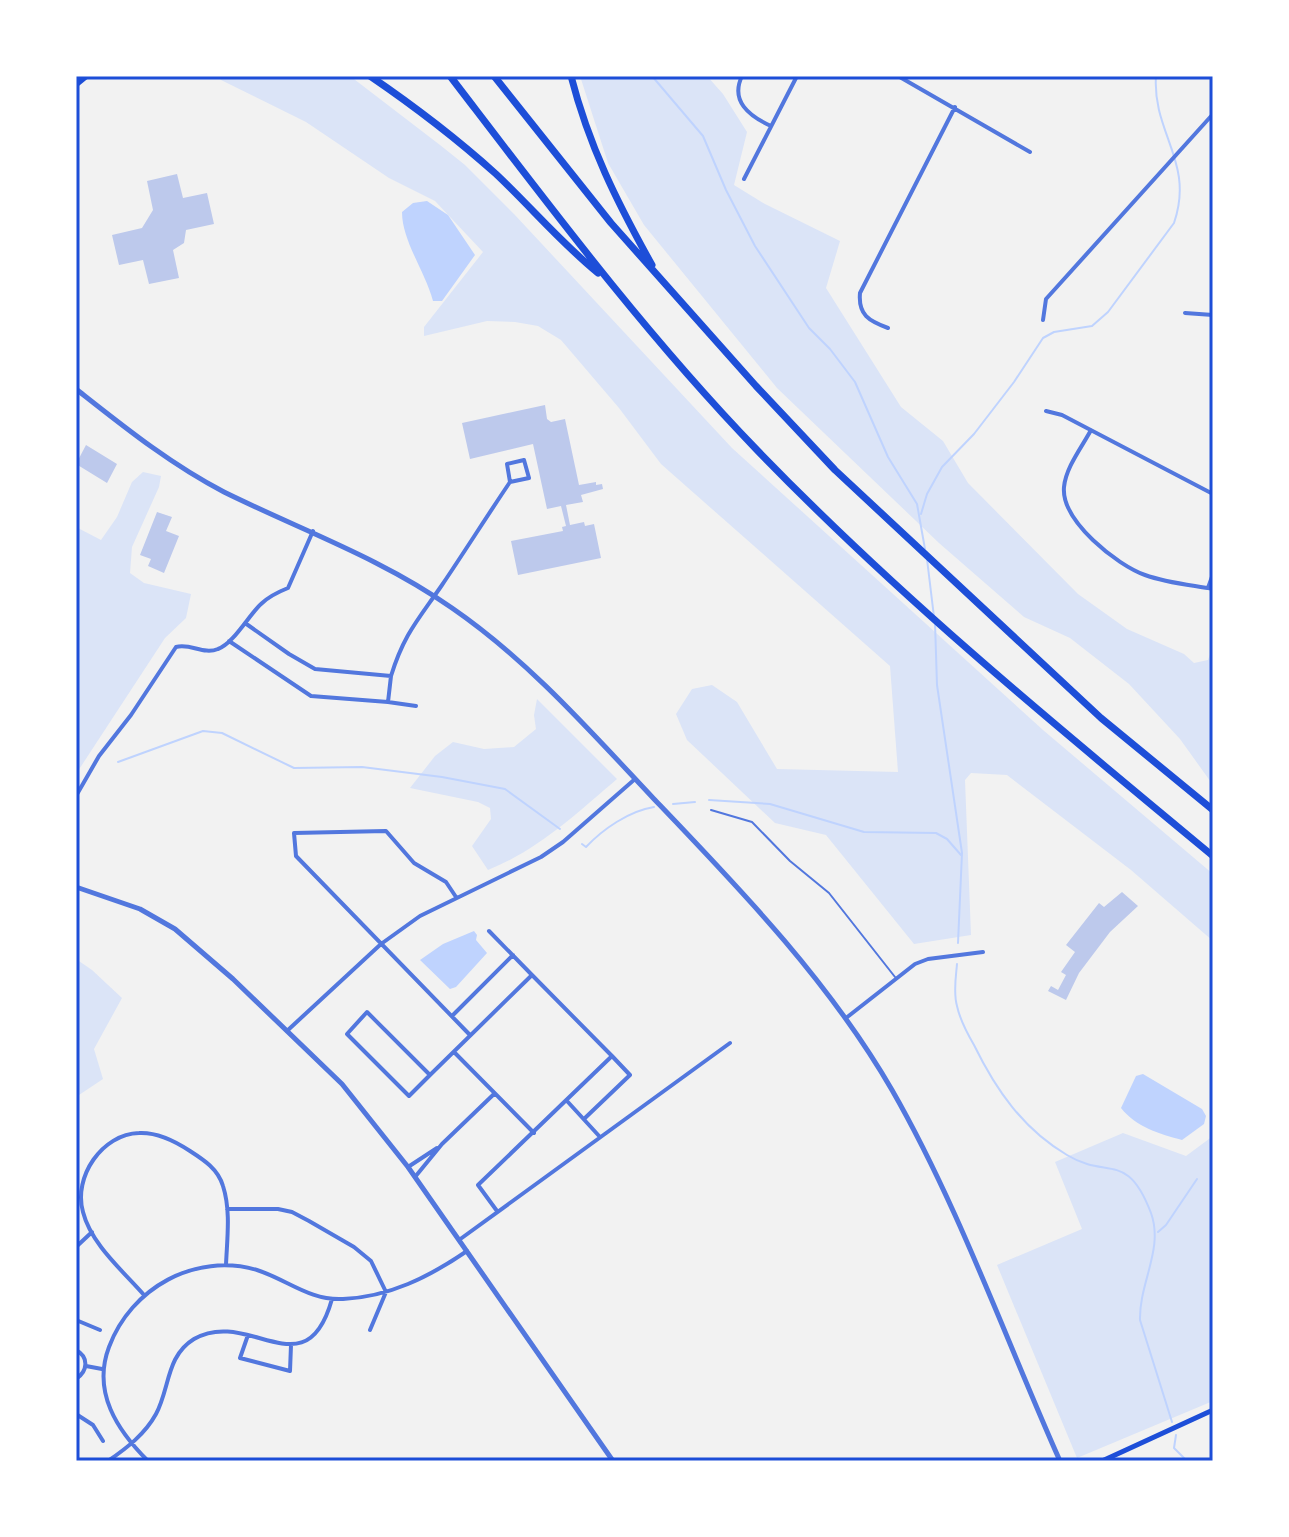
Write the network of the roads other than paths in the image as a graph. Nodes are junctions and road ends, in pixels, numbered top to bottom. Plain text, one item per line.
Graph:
1 (87, 76) edge
2 (370, 76) edge
3 (450, 76) edge
4 (494, 76) edge
5 (571, 76) edge
6 (742, 76) edge
7 (797, 76) edge
8 (898, 76) edge
9 (76, 85) edge
10 (955, 107) junction
11 (1213, 114) edge
12 (771, 126) junction
13 (1030, 152) dead end
14 (744, 179) dead end
15 (659, 277) junction
16 (609, 282) junction
17 (1185, 313) dead end
18 (1213, 315) edge
19 (1043, 320) dead end
20 (888, 328) dead end
21 (76, 389) edge
22 (1046, 411) dead end
23 (1091, 430) junction
24 (510, 482) junction
25 (1213, 494) edge
26 (313, 531) junction
27 (1213, 574) edge
28 (1210, 589) edge
29 (434, 595) junction
30 (245, 623) junction
31 (229, 641) junction
32 (391, 676) junction
33 (388, 702) junction
34 (416, 706) dead end
35 (635, 779) junction
36 (76, 796) edge
37 (711, 810) dead end
38 (1213, 810) edge
39 (1213, 856) edge
40 (76, 887) edge
41 (456, 897) junction
42 (489, 931) dead end
43 (381, 944) junction
44 (983, 952) dead end
45 (513, 955) junction
46 (532, 975) junction
47 (896, 979) junction
48 (452, 1016) junction
49 (846, 1018) junction
50 (288, 1030) junction
51 (470, 1035) junction
52 (730, 1043) dead end
53 (454, 1052) junction
54 (612, 1056) junction
55 (430, 1075) junction
56 (494, 1094) junction
57 (567, 1101) junction
58 (585, 1118) junction
59 (534, 1133) junction
60 (601, 1138) junction
61 (442, 1144) junction
62 (408, 1167) junction
63 (415, 1177) junction
64 (227, 1209) junction
65 (497, 1211) junction
66 (92, 1232) junction
67 (459, 1240) junction
68 (76, 1247) edge
69 (467, 1251) junction
70 (226, 1265) junction
71 (386, 1292) junction
72 (144, 1295) junction
73 (332, 1299) junction
74 (76, 1320) edge
75 (100, 1330) dead end
76 (370, 1330) dead end
77 (248, 1335) junction
78 (291, 1345) junction
79 (76, 1350) edge
80 (86, 1366) junction
81 (102, 1369) junction
82 (76, 1379) edge
83 (1213, 1410) edge
84 (76, 1414) edge
85 (103, 1441) dead end
86 (132, 1445) junction
87 (108, 1461) edge
88 (148, 1461) edge
89 (613, 1461) edge
90 (1060, 1461) edge
91 (1102, 1461) edge

1 - 9 main road
2 - 16 highway
3 - 16 highway
4 - 15 highway
5 - 15 highway
6 - 12 street
7 - 12 street
8 - 10 street
10 - 13 street
10 - 20 street
11 - 19 street
12 - 14 street
15 - 38 highway
16 - 39 highway
17 - 18 street
21 - 26 street
22 - 23 street
23 - 25 street
23 - 28 street
24 - 24 street
24 - 29 street
26 - 29 street
26 - 30 street
27 - 28 street
29 - 32 street
29 - 35 street
30 - 31 street
30 - 32 street
31 - 33 street
31 - 36 street
32 - 33 street
33 - 34 street
35 - 41 street
35 - 49 street
37 - 47 lane
40 - 50 street
41 - 43 street
41 - 43 street
42 - 45 street
43 - 48 street
43 - 50 street
44 - 47 street
45 - 46 street
45 - 48 street
46 - 51 street
46 - 54 street
47 - 49 street
48 - 51 street
49 - 90 street
50 - 62 street
51 - 53 street
52 - 60 street
53 - 55 street
53 - 56 street
54 - 57 street
54 - 58 street
55 - 55 street
56 - 59 street
56 - 61 street
57 - 58 street
57 - 59 street
58 - 60 street
59 - 65 street
60 - 65 street
61 - 62 street
61 - 63 street
62 - 63 street
63 - 67 street
64 - 66 street
64 - 70 street
64 - 71 street
65 - 67 street
66 - 68 street
66 - 72 street
67 - 69 street
69 - 71 street
69 - 89 street
70 - 72 street
70 - 73 street
71 - 73 street
71 - 76 street
72 - 81 street
73 - 78 street
74 - 75 street
77 - 78 street
77 - 78 street
77 - 86 street
79 - 80 street
80 - 81 street
80 - 82 street
81 - 86 street
83 - 91 main road
84 - 85 street
86 - 87 street
86 - 88 street

